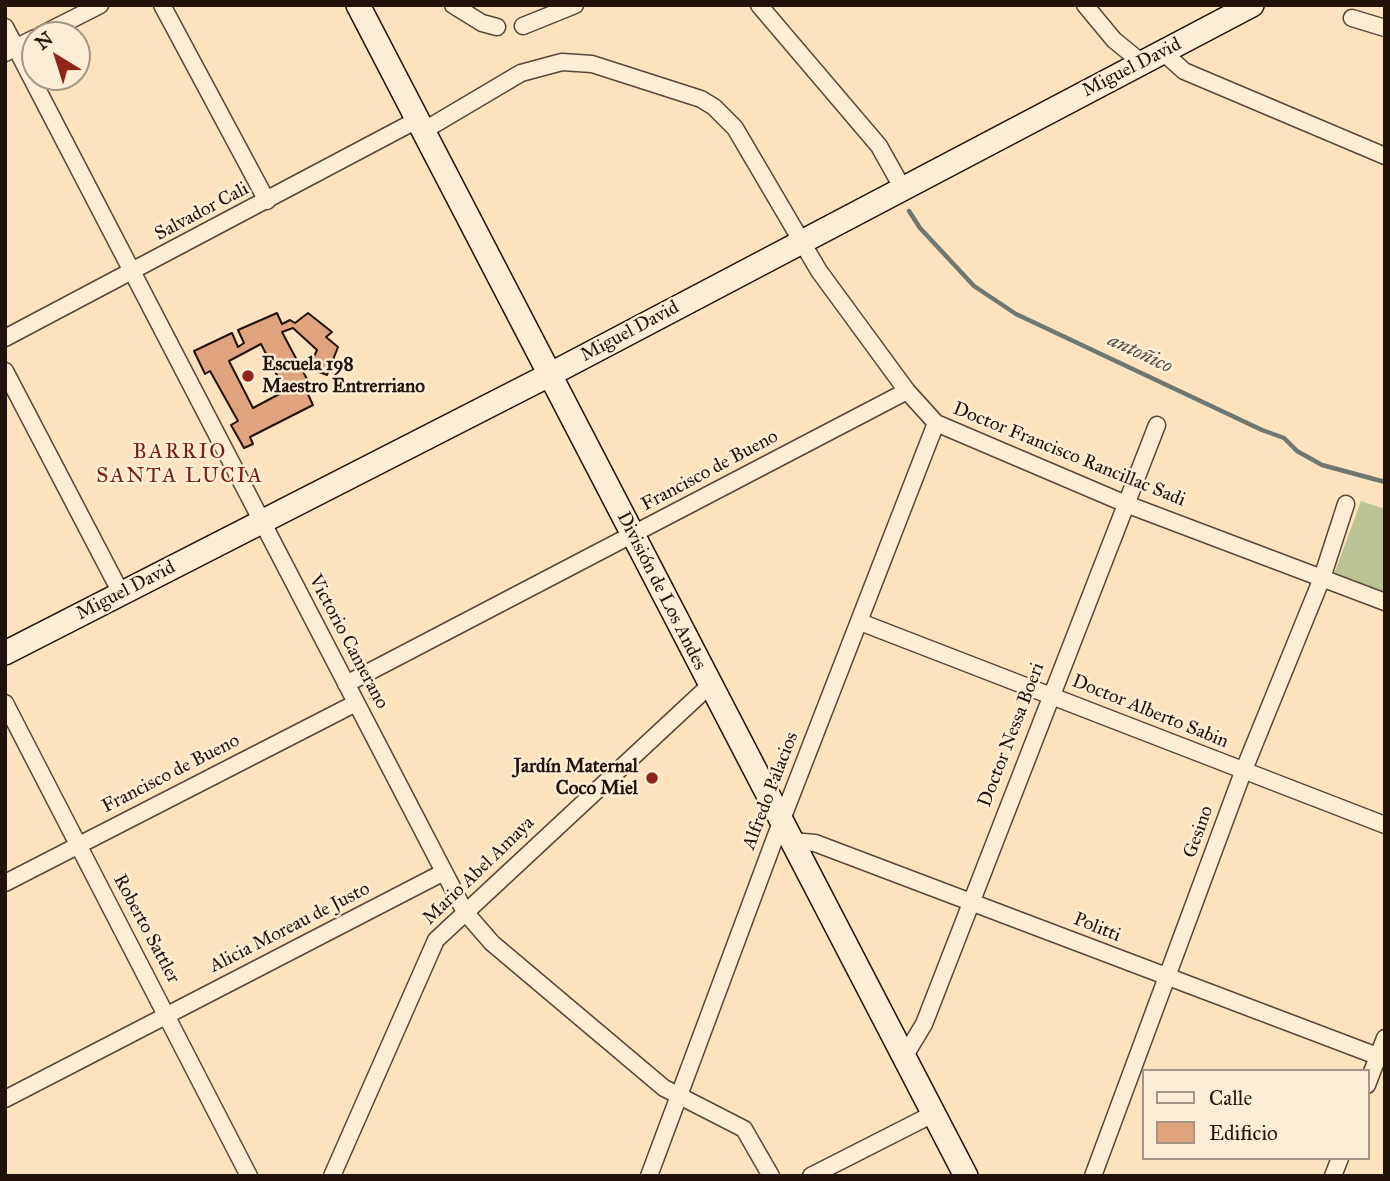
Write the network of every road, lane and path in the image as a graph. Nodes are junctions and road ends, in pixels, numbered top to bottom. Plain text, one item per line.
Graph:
1 (100, 5) edge
2 (162, 5) edge
3 (358, 5) edge
4 (453, 5) edge
5 (575, 5) edge
6 (759, 5) edge
7 (1085, 5) edge
8 (1252, 5) edge
9 (1352, 18) dead end
10 (69, 21) edge
11 (523, 26) dead end
12 (5, 27) edge
13 (497, 27) dead end
14 (1385, 28) edge
15 (10, 51) edge
16 (1163, 52) junction
17 (562, 62) joint
18 (1141, 62) junction
19 (420, 126) junction
20 (1385, 156) edge
21 (902, 189) junction
22 (267, 201) junction
23 (801, 242) junction
24 (131, 273) junction
25 (5, 338) edge
26 (5, 371) edge
27 (551, 374) junction
28 (907, 391) junction
29 (936, 423) junction
30 (1157, 425) dead end
31 (1126, 504) junction
32 (1346, 504) dead end
33 (261, 523) junction
34 (634, 536) junction
35 (1322, 578) junction
36 (121, 593) junction
37 (1385, 602) edge
38 (860, 622) junction
39 (5, 653) edge
40 (346, 684) junction
41 (709, 686) junction
42 (1050, 694) junction
43 (5, 703) edge
44 (356, 703) junction
45 (1243, 772) junction
46 (1385, 825) edge
47 (786, 832) junction
48 (78, 846) junction
49 (444, 872) junction
50 (5, 883) edge
51 (971, 901) junction
52 (465, 912) junction
53 (1166, 979) junction
54 (167, 1015) junction
55 (1385, 1038) edge
56 (904, 1057) junction
57 (1381, 1058) edge
58 (1369, 1081) edge
59 (678, 1097) junction
60 (5, 1099) edge
61 (933, 1114) junction
62 (249, 1176) edge
63 (332, 1176) edge
64 (649, 1176) edge
65 (771, 1176) edge
66 (811, 1176) edge
67 (965, 1176) edge
68 (1093, 1176) edge

1 - 10 street
2 - 22 street
3 - 19 street, División de Los Andes
4 - 13 street
5 - 11 street
6 - 21 street
7 - 18 street
8 - 16 street, Miguel David
9 - 14 street
12 - 15 street, Victorio Camerano
15 - 24 street, Victorio Camerano
16 - 18 street, Miguel David
16 - 20 street
17 - 19 street, Salvador Cali
17 - 23 street, Doctor Francisco Rancillac Sadi
18 - 21 street, Miguel David
19 - 22 street, Salvador Cali
19 - 27 street, División de Los Andes
21 - 23 street, Miguel David
22 - 24 street, Salvador Cali
23 - 27 street, Miguel David
23 - 28 street, Doctor Francisco Rancillac Sadi
24 - 25 street, Salvador Cali
24 - 33 street, Victorio Camerano
26 - 36 street
27 - 33 street, Miguel David
27 - 34 street, División de Los Andes
28 - 29 street, Doctor Francisco Rancillac Sadi
28 - 34 street, Francisco de Bueno
29 - 31 street, Doctor Francisco Rancillac Sadi
29 - 38 street, Alfredo Palacios
30 - 31 street, Doctor Nessa Boeri
31 - 35 street, Doctor Francisco Rancillac Sadi
31 - 42 street, Doctor Nessa Boeri
32 - 35 street, Gesino
33 - 36 street, Miguel David
33 - 40 street, Victorio Camerano
34 - 40 street, Francisco de Bueno
34 - 41 street, División de Los Andes
35 - 37 street, Doctor Francisco Rancillac Sadi
35 - 45 street, Gesino
36 - 39 street, Miguel David
38 - 42 street, Doctor Alberto Sabin
38 - 47 street, Alfredo Palacios
40 - 44 street, Victorio Camerano
41 - 47 street, División de Los Andes
41 - 52 street, Mario Abel Amaya
42 - 45 street, Doctor Alberto Sabin
42 - 51 street, Doctor Nessa Boeri
43 - 48 street, Roberto Sattler
44 - 48 street, Francisco de Bueno
44 - 49 street, Victorio Camerano
45 - 46 street, Doctor Alberto Sabin
45 - 53 street, Gesino
47 - 51 street, Politti
47 - 56 street, División de Los Andes
47 - 59 street, Alfredo Palacios
48 - 50 street, Francisco de Bueno
48 - 54 street, Roberto Sattler
49 - 52 street, Victorio Camerano
49 - 54 street, Alicia Moreau de Justo
51 - 53 street, Politti
51 - 56 street, Doctor Nessa Boeri
52 - 59 street, Victorio Camerano
52 - 63 street, Mario Abel Amaya
53 - 57 street, Politti
53 - 68 street, Gesino
54 - 60 street, Alicia Moreau de Justo
54 - 62 street, Roberto Sattler
55 - 57 street
56 - 61 street, División de Los Andes
57 - 58 street
59 - 64 street, Alfredo Palacios
59 - 65 street, Victorio Camerano
61 - 66 street
61 - 67 street, División de Los Andes

